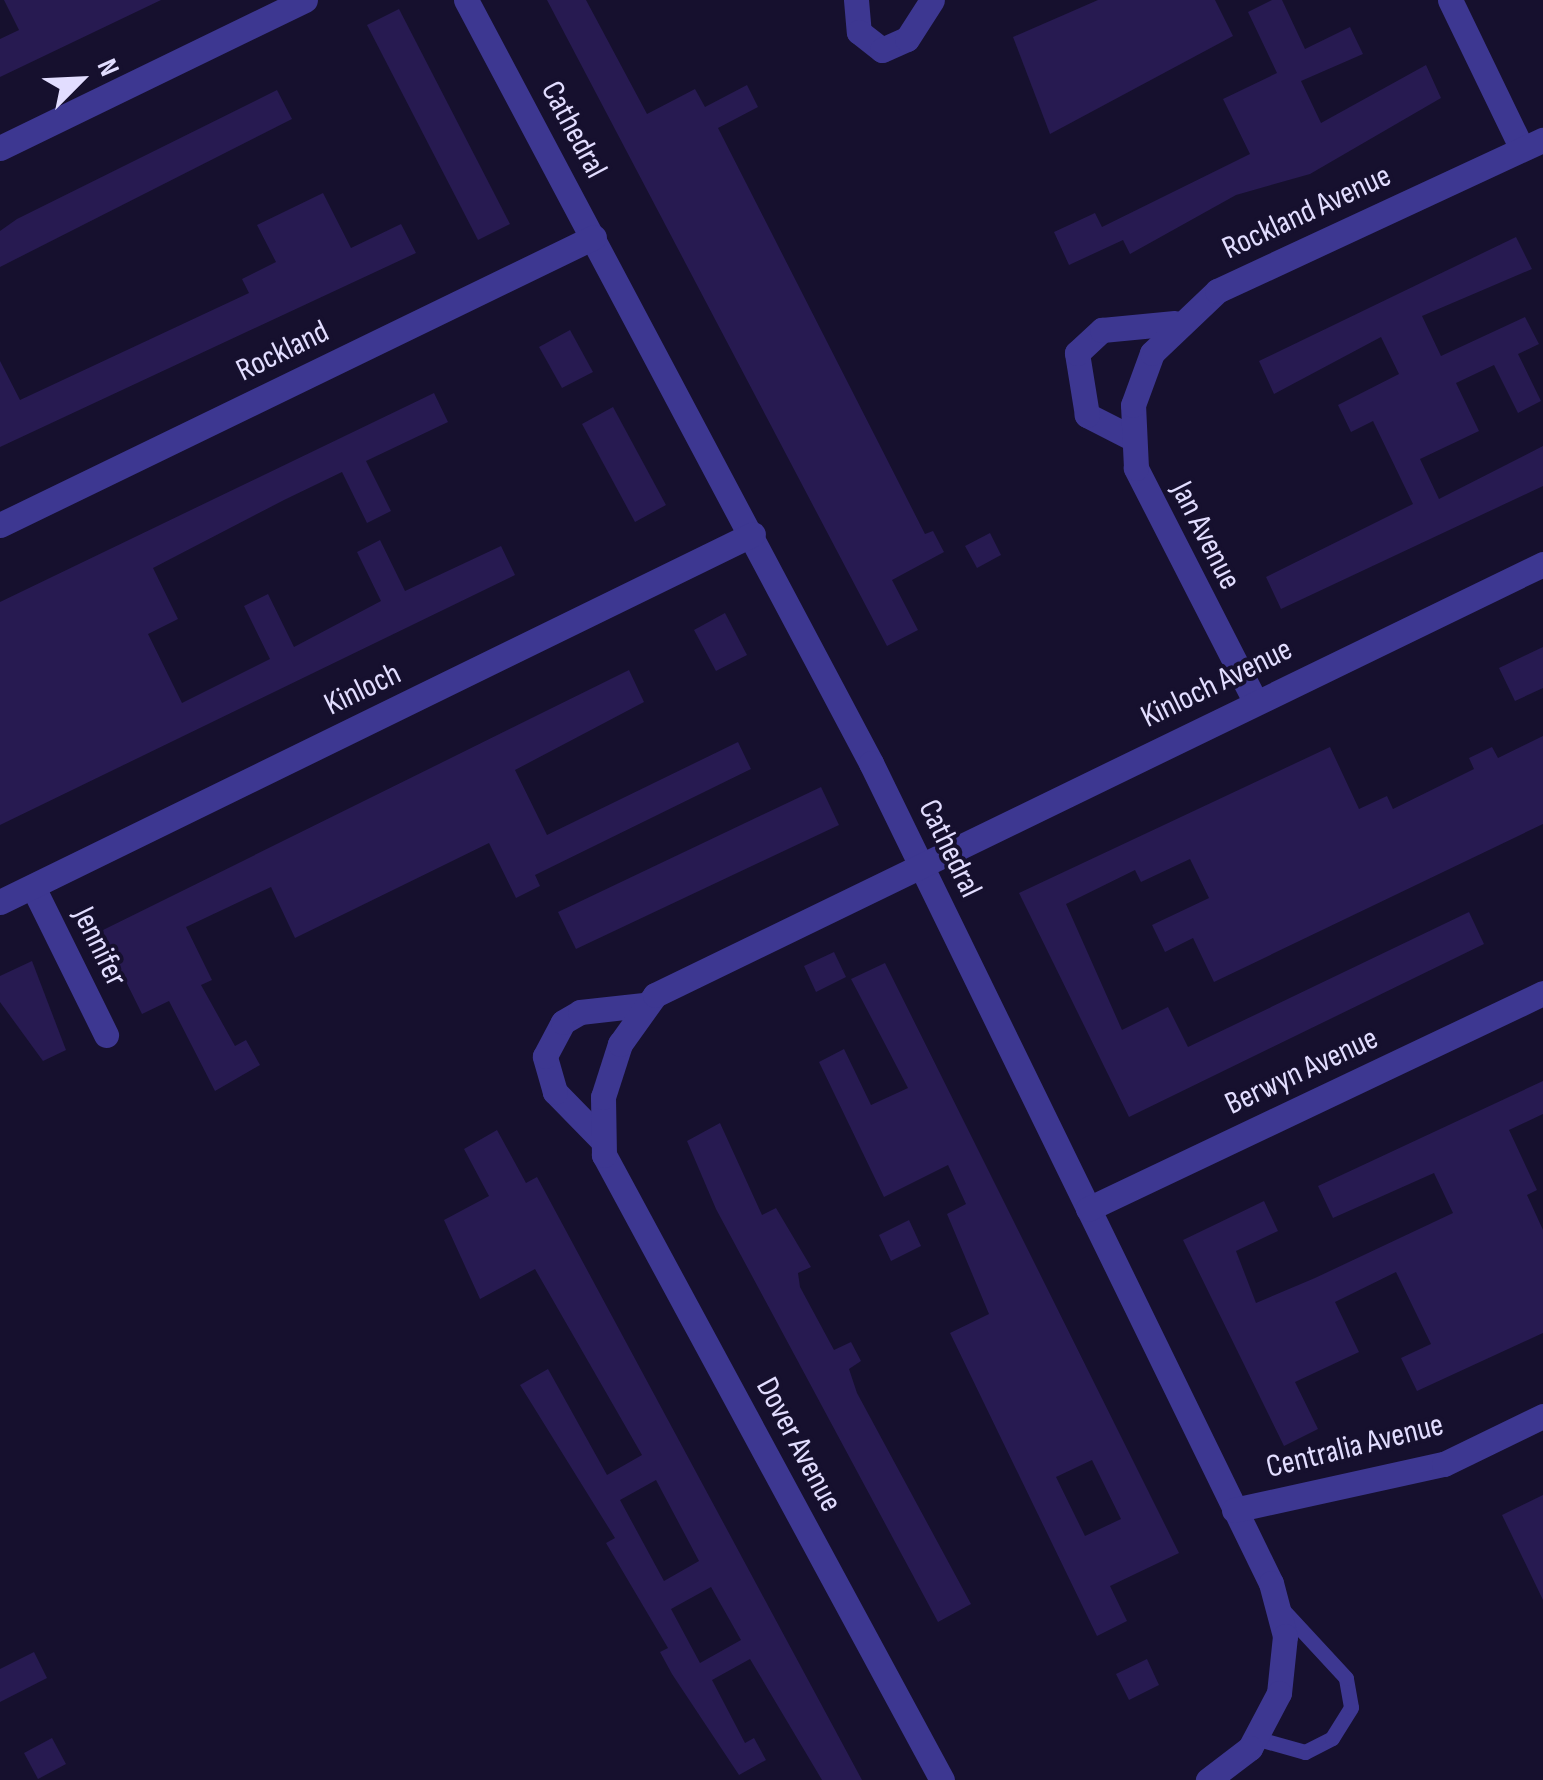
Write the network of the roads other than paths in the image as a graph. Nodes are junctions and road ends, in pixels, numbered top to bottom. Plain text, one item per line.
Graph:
1 (304, 0) edge
2 (466, 0) edge
3 (856, 0) edge
4 (932, 0) edge
5 (1450, 0) edge
6 (1532, 145) edge
7 (0, 148) edge
8 (594, 237) junction
9 (1175, 323) junction
10 (1137, 390) joint
11 (1132, 438) junction
12 (0, 525) edge
13 (753, 534) junction
14 (1543, 564) edge
15 (1255, 701) junction
16 (920, 863) junction
17 (33, 886) junction
18 (0, 902) edge
19 (1543, 993) edge
20 (642, 1005) junction
21 (106, 1036) dead end
22 (601, 1140) junction
23 (1088, 1209) junction
24 (1543, 1416) edge
25 (1234, 1510) junction
26 (1280, 1607) junction
27 (1252, 1743) junction
28 (942, 1780) edge
29 (1208, 1780) edge

1 - 7 street
2 - 8 street, Cathedral
3 - 4 street
5 - 6 street
6 - 9 street, Rockland Avenue
8 - 12 street, Rockland
8 - 13 street, Cathedral
9 - 10 street, Rockland Avenue
9 - 11 street
10 - 11 street, Jan Avenue
11 - 15 street, Jan Avenue
13 - 16 street, Cathedral
13 - 17 street, Kinloch
14 - 15 street, Kinloch Avenue
15 - 16 street, Kinloch Avenue
16 - 20 street, Dover Avenue
16 - 23 street, Cathedral
17 - 18 street, Kinloch
17 - 21 street, Jennifer
19 - 23 street, Berwyn Avenue
20 - 22 street
20 - 22 street, Dover Avenue
22 - 28 street, Dover Avenue
23 - 25 street, Cathedral
24 - 25 street, Centralia Avenue
25 - 26 street, Cathedral
26 - 27 street, Cathedral
26 - 27 lane
27 - 29 street

